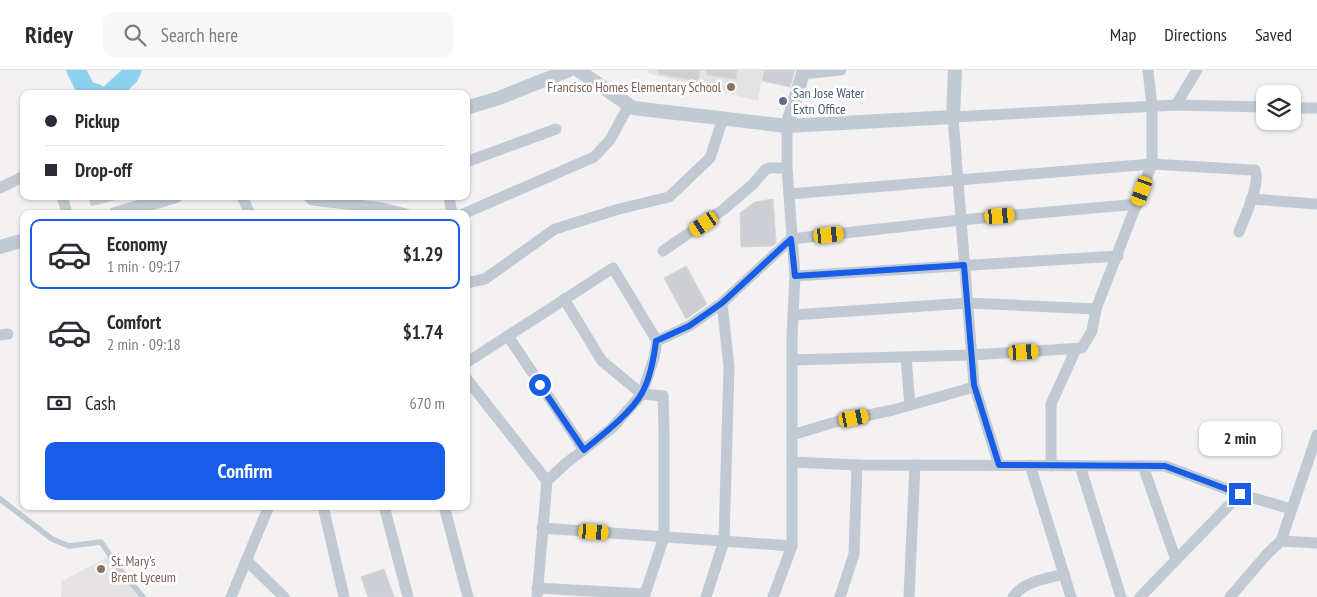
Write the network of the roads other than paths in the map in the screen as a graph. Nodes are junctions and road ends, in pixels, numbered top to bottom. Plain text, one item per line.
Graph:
1 (569, 70) edge
2 (578, 70) edge
3 (841, 70) edge
4 (955, 70) edge
5 (1148, 70) edge
6 (1197, 70) edge
7 (803, 72) edge
8 (629, 105) junction
9 (1176, 105) junction
10 (1152, 106) junction
11 (470, 107) edge
12 (1256, 107) edge
13 (1301, 108) edge
14 (1317, 108) edge
15 (953, 117) junction
16 (723, 118) junction
17 (787, 126) junction
18 (556, 129) dead end
19 (470, 161) edge
20 (1152, 164) junction
21 (787, 168) junction
22 (20, 178) edge
23 (958, 179) junction
24 (0, 188) edge
25 (789, 194) junction
26 (1251, 199) junction
27 (162, 200) edge
28 (312, 200) edge
29 (1138, 204) junction
30 (1317, 204) edge
31 (129, 210) edge
32 (390, 210) edge
33 (470, 211) edge
34 (961, 220) junction
35 (1239, 232) dead end
36 (791, 239) junction
37 (20, 241) edge
38 (0, 247) edge
39 (663, 250) dead end
40 (1118, 256) junction
41 (964, 265) junction
42 (795, 276) junction
43 (470, 283) edge
44 (564, 299) junction
45 (722, 303) junction
46 (968, 303) junction
47 (1096, 309) junction
48 (793, 315) junction
49 (508, 336) junction
50 (656, 341) junction
51 (1076, 349) junction
52 (971, 355) junction
53 (906, 357) junction
54 (470, 360) edge
55 (792, 360) junction
56 (470, 383) edge
57 (974, 388) junction
58 (642, 394) junction
59 (910, 405) junction
60 (792, 435) junction
61 (1317, 435) edge
62 (584, 450) junction
63 (792, 462) junction
64 (1313, 462) edge
65 (857, 465) junction
66 (915, 465) junction
67 (999, 465) junction
68 (1030, 466) junction
69 (1051, 466) junction
70 (1080, 466) junction
71 (1143, 466) junction
72 (547, 481) junction
73 (1240, 494) junction
74 (0, 500) edge
75 (1291, 509) junction
76 (267, 510) edge
77 (324, 510) edge
78 (385, 510) edge
79 (445, 510) edge
80 (542, 528) junction
81 (664, 537) junction
82 (724, 541) junction
83 (1281, 541) junction
84 (1317, 543) edge
85 (792, 546) junction
86 (246, 560) junction
87 (1176, 560) junction
88 (1064, 574) junction
89 (537, 592) edge
90 (644, 595) edge
91 (143, 597) edge
92 (231, 597) edge
93 (284, 597) edge
94 (344, 597) edge
95 (408, 597) edge
96 (468, 597) edge
97 (706, 597) edge
98 (773, 597) edge
99 (840, 597) edge
100 (909, 597) edge
101 (1013, 597) edge
102 (1071, 597) edge
103 (1121, 597) edge
104 (1140, 597) edge
105 (1230, 597) edge

1 - 11 street
2 - 8 street
3 - 7 street
4 - 15 street
5 - 10 street
6 - 9 street
7 - 17 street
8 - 16 street
8 - 33 street
9 - 10 street
9 - 12 street
10 - 15 street
10 - 20 street
13 - 14 street
15 - 17 street
15 - 23 street
16 - 17 street
16 - 43 street
17 - 21 street
18 - 19 street
20 - 23 street
20 - 26 street
20 - 29 street
21 - 25 street
21 - 39 street
22 - 24 street
23 - 25 street
23 - 34 street
25 - 36 street
26 - 30 street
26 - 35 street
27 - 31 street
28 - 32 street
29 - 34 street
29 - 40 street
34 - 36 street
34 - 41 street
36 - 42 street
36 - 45 street
37 - 38 street
40 - 41 street
40 - 47 street
41 - 42 street
41 - 46 street
42 - 48 street
44 - 49 street
44 - 50 street
44 - 58 street
45 - 50 street
45 - 82 street
46 - 47 street
46 - 48 street
46 - 52 street
47 - 51 street
48 - 55 street
49 - 54 street
49 - 62 street
50 - 58 street
51 - 52 street
51 - 69 street
52 - 53 street
52 - 57 street
53 - 55 street
53 - 59 street
55 - 60 street
56 - 72 street
57 - 59 street
57 - 67 street
58 - 62 street
58 - 81 street
59 - 60 street
60 - 63 street
61 - 64 street
62 - 72 street
63 - 65 street
63 - 85 street
64 - 75 street
65 - 66 street
65 - 99 street
66 - 67 street
66 - 100 street
67 - 68 street
68 - 69 street
68 - 88 street
69 - 70 street
70 - 71 street
70 - 103 street
71 - 73 street
71 - 87 street
72 - 80 street
73 - 75 street
73 - 87 street
74 - 91 lane
75 - 83 street
76 - 86 street
77 - 94 street
78 - 95 street
79 - 96 street
80 - 81 street
80 - 89 street
81 - 82 street
81 - 90 street
82 - 85 street
82 - 97 street
83 - 84 street
83 - 105 street
85 - 98 street
86 - 92 street
86 - 93 street
87 - 104 street
88 - 101 street
88 - 102 street
89 - 90 street

